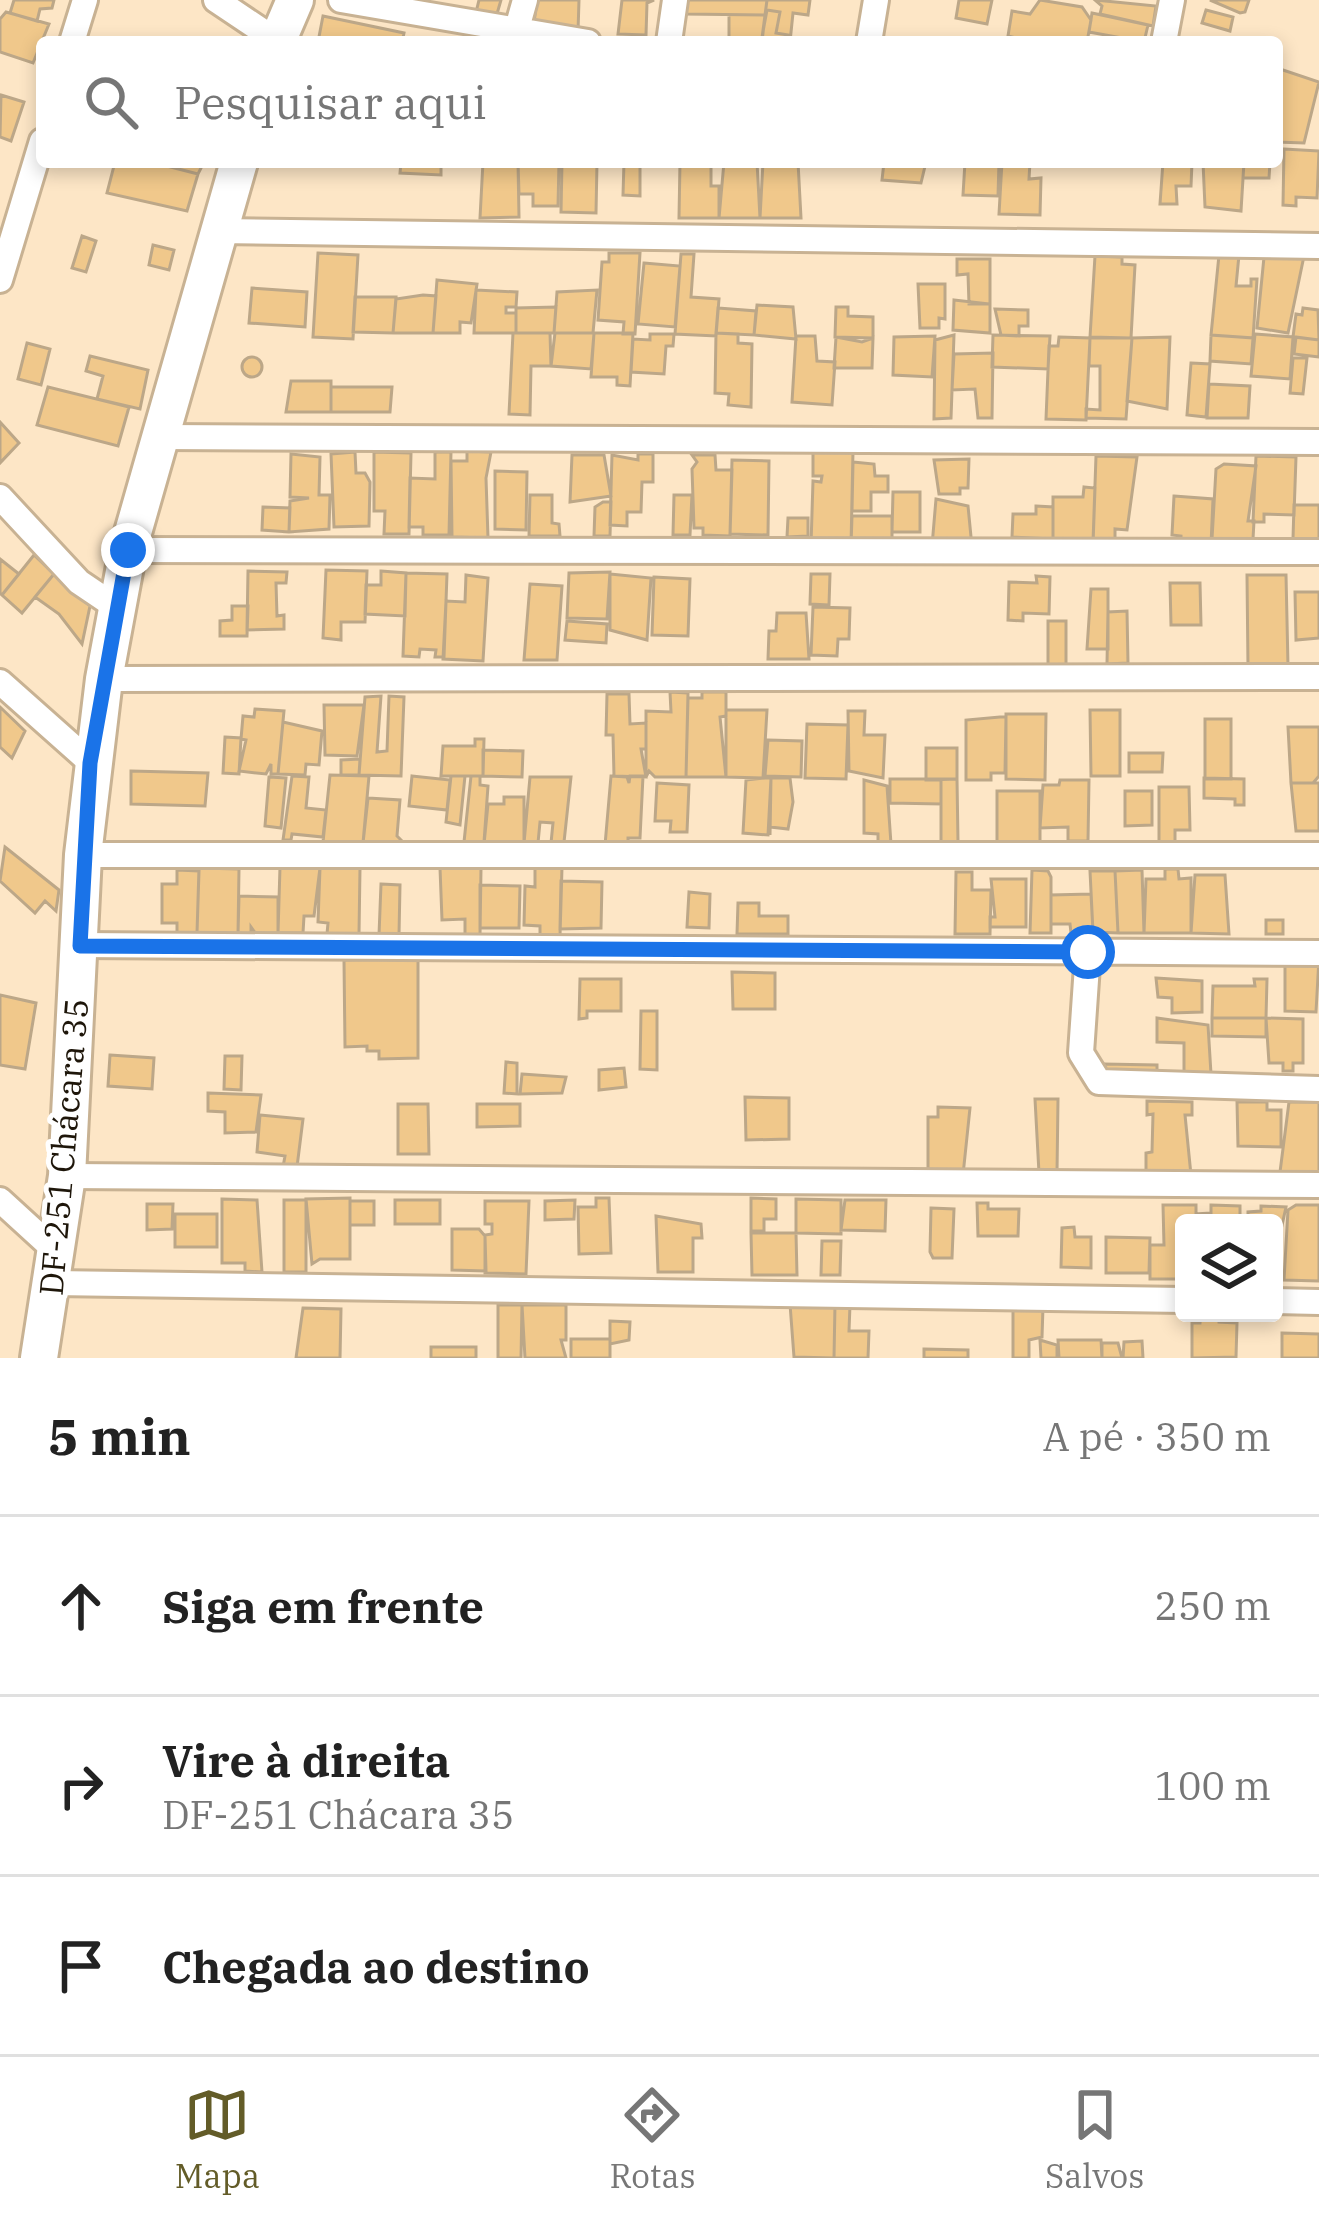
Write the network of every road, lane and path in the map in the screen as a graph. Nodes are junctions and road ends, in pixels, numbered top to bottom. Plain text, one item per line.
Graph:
1 (85, 0) edge
2 (216, 0) edge
3 (295, 0) edge
4 (341, 0) edge
5 (525, 0) edge
6 (675, 0) edge
7 (876, 0) edge
8 (1172, 0) edge
9 (516, 32) junction
10 (74, 36) edge
11 (268, 36) edge
12 (280, 36) edge
13 (545, 36) edge
14 (670, 36) edge
15 (870, 36) edge
16 (1165, 36) edge
17 (36, 161) edge
18 (237, 168) edge
19 (218, 231) junction
20 (1319, 246) edge
21 (0, 280) edge
22 (162, 437) junction
23 (1319, 442) edge
24 (0, 497) edge
25 (128, 550) junction
26 (1319, 551) edge
27 (116, 607) junction
28 (1319, 677) edge
29 (104, 680) junction
30 (0, 682) edge
31 (90, 763) junction
32 (82, 855) junction
33 (1319, 855) edge
34 (80, 946) junction
35 (1088, 952) junction
36 (1319, 953) edge
37 (1319, 1089) edge
38 (68, 1176) junction
39 (1319, 1185) edge
40 (0, 1200) edge
41 (56, 1269) junction
42 (1175, 1300) edge
43 (1283, 1301) edge
44 (1319, 1302) edge
45 (39, 1358) edge

1 - 10 street
2 - 11 street
3 - 12 street
4 - 9 street
5 - 9 street
6 - 14 street
7 - 15 street
8 - 16 street
9 - 13 street
17 - 21 street
18 - 19 street, DF-251 Chácara 35
19 - 20 street
19 - 22 street, DF-251 Chácara 35
22 - 23 street
22 - 25 street, DF-251 Chácara 35
24 - 27 street
25 - 26 street
25 - 27 street, DF-251 Chácara 35
27 - 29 street, DF-251 Chácara 35
28 - 29 street
29 - 31 street, DF-251 Chácara 35
30 - 31 street
31 - 32 street, DF-251 Chácara 35
32 - 33 street
32 - 34 street, DF-251 Chácara 35
34 - 35 street
34 - 38 street, DF-251 Chácara 35
35 - 36 street
35 - 37 street
38 - 39 street
38 - 41 street, DF-251 Chácara 35
40 - 41 street
41 - 42 street
41 - 45 street, DF-251 Chácara 35
43 - 44 street

